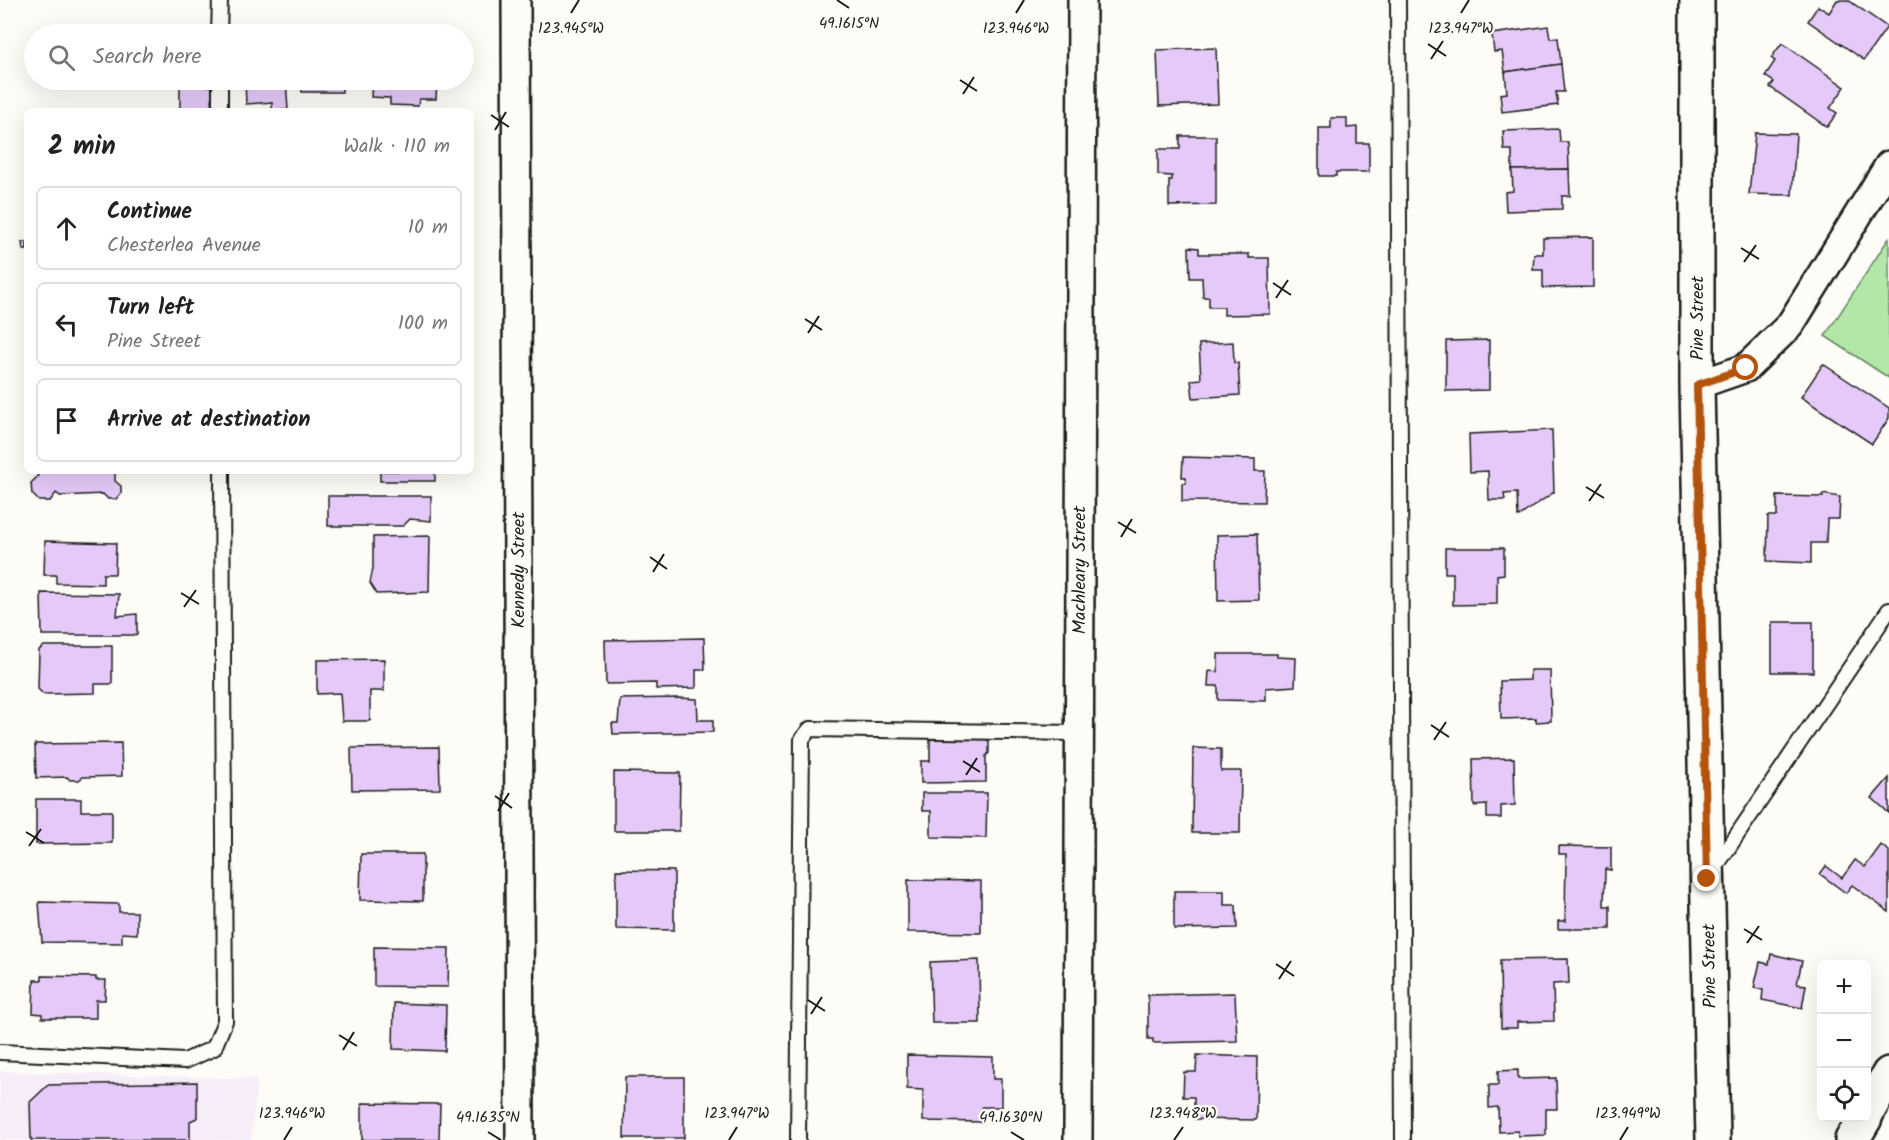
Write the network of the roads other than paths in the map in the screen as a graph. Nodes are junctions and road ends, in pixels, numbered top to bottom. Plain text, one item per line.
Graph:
1 (220, 0) edge
2 (516, 0) edge
3 (1082, 0) edge
4 (1398, 0) edge
5 (1697, 0) edge
6 (219, 24) edge
7 (220, 90) edge
8 (220, 108) edge
9 (1889, 165) edge
10 (1697, 385) junction
11 (222, 474) edge
12 (1889, 610) edge
13 (1078, 733) junction
14 (1707, 879) junction
15 (0, 1052) edge
16 (1889, 1074) edge
17 (1871, 1107) edge
18 (1862, 1122) edge
19 (520, 1140) edge
20 (798, 1140) edge
21 (1078, 1140) edge
22 (1403, 1140) edge
23 (1713, 1140) edge
24 (1852, 1140) edge

1 - 6 lane
2 - 19 street, Kennedy Street
3 - 13 street, Machleary Street
4 - 22 lane
5 - 10 street, Pine Street
7 - 8 lane
9 - 10 street
10 - 14 street, Pine Street
11 - 15 lane
12 - 14 lane
13 - 20 lane
13 - 21 street, Machleary Street
14 - 23 street, Pine Street
16 - 17 street
18 - 24 street

